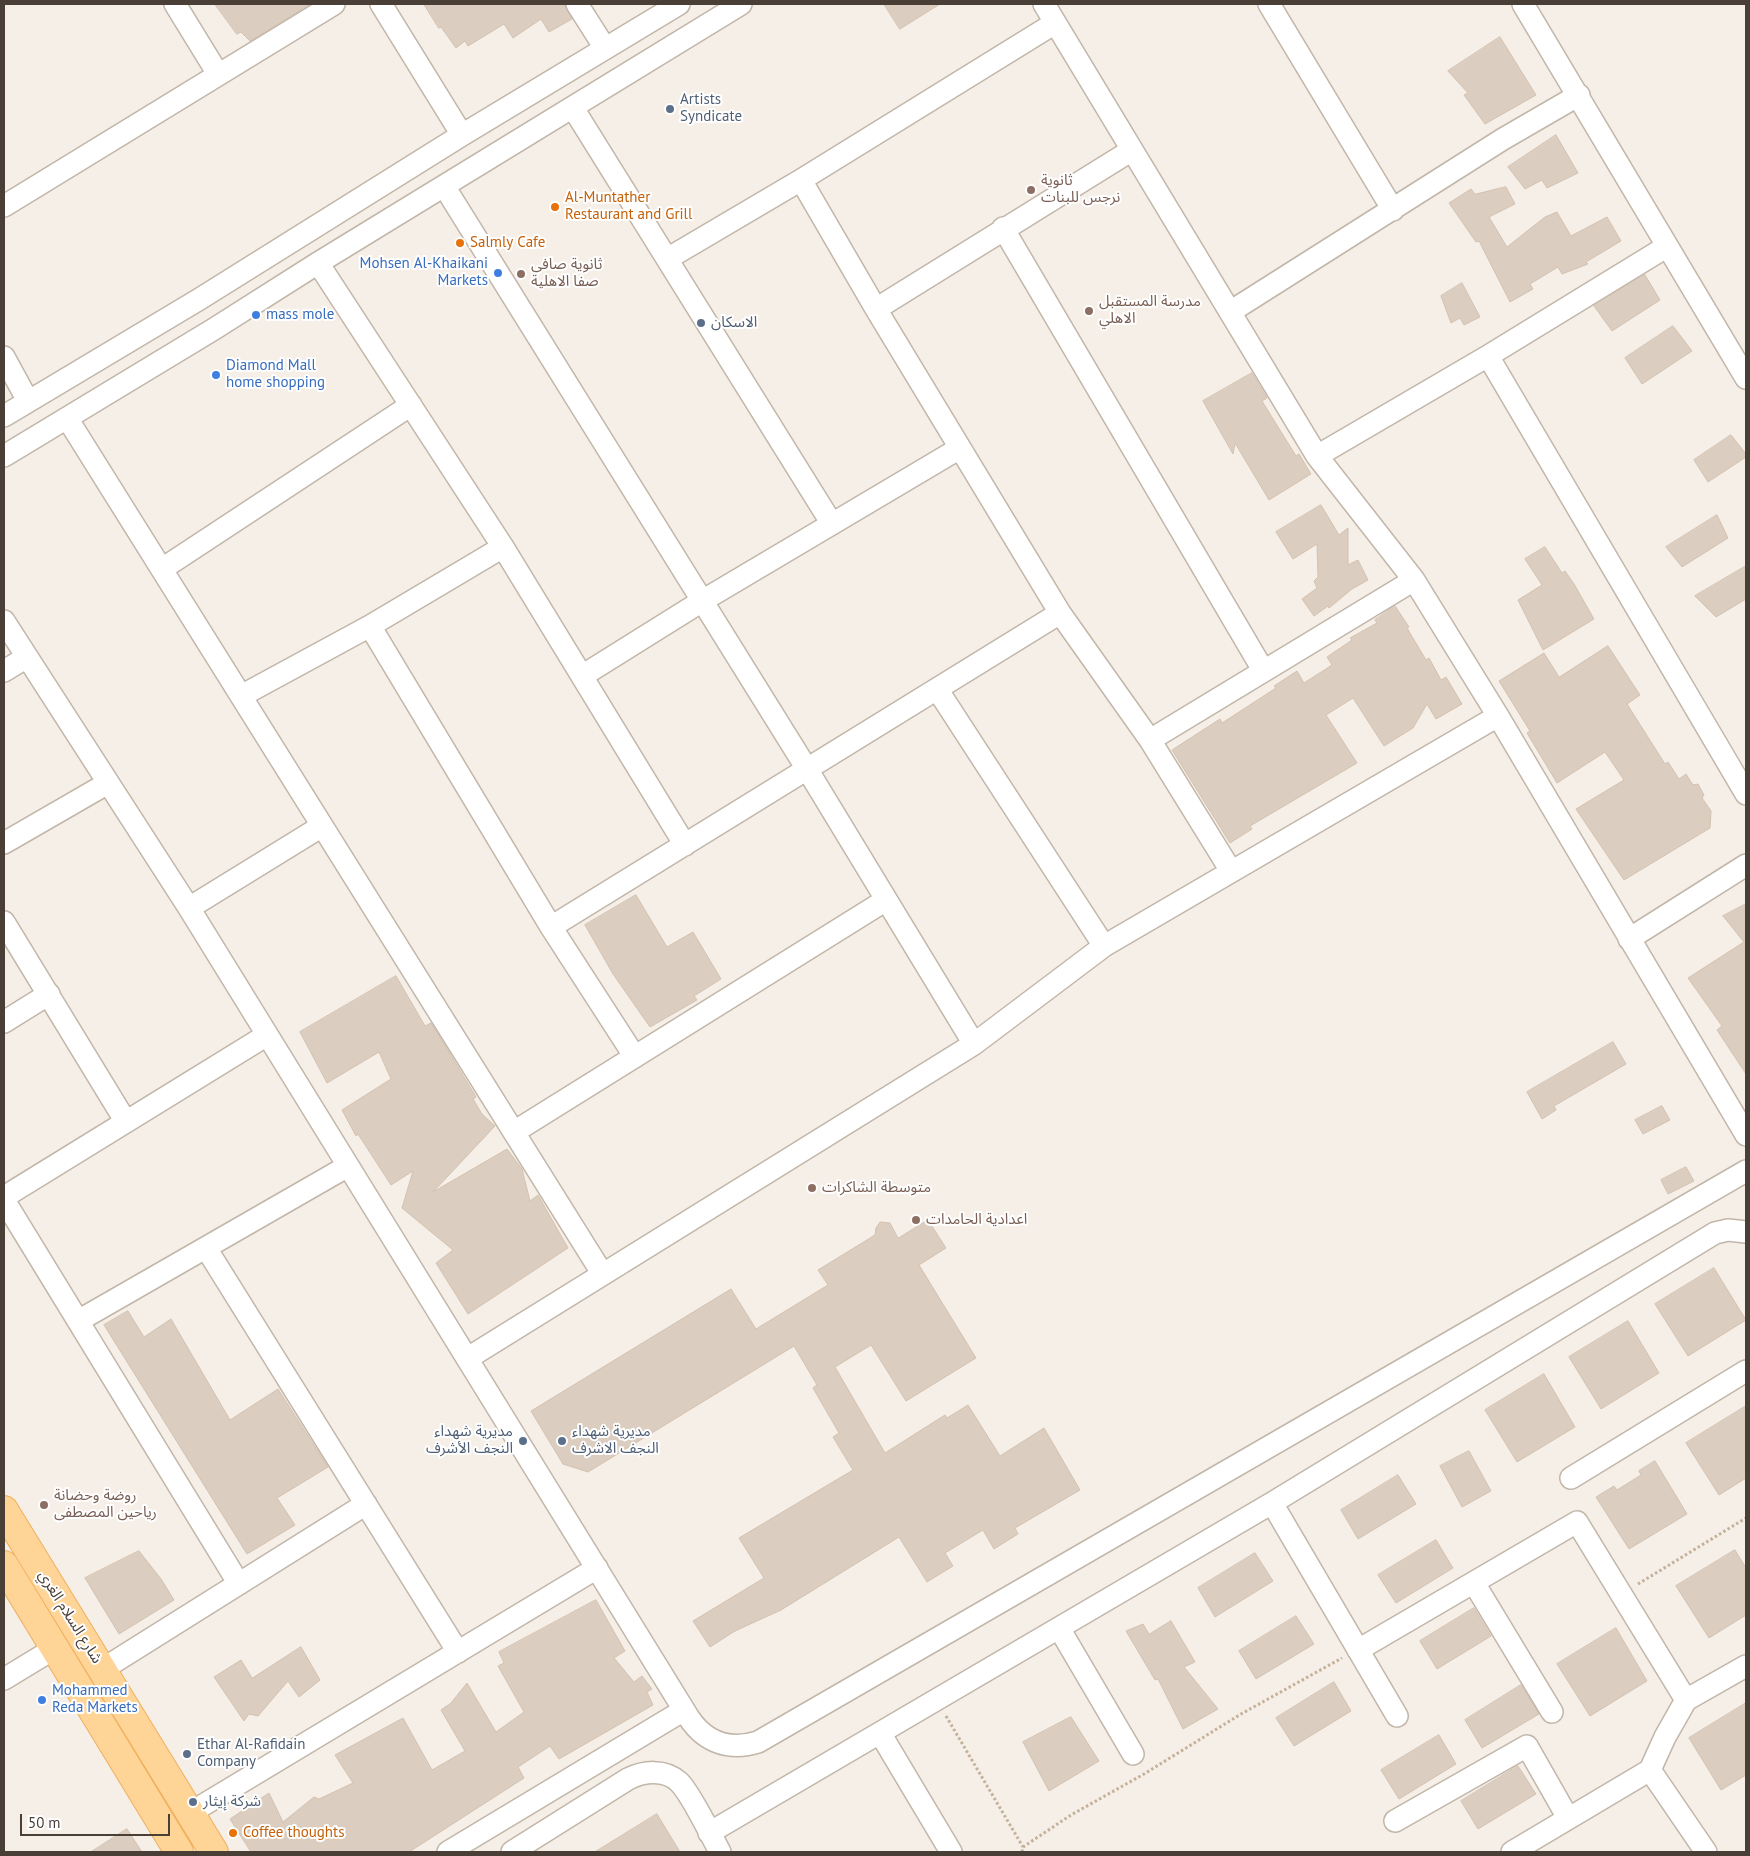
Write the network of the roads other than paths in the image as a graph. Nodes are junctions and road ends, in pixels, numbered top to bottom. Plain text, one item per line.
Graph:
1 (174, 4) edge
2 (334, 4) edge
3 (381, 4) edge
4 (577, 4) edge
5 (679, 4) edge
6 (741, 4) edge
7 (1044, 4) edge
8 (1269, 4) edge
9 (1523, 4) edge
10 (1056, 23) junction
11 (605, 48) junction
12 (218, 74) junction
13 (1579, 96) junction
14 (573, 108) junction
15 (462, 135) junction
16 (1132, 150) junction
17 (801, 180) junction
18 (444, 186) junction
19 (4, 206) edge
20 (1392, 210) junction
21 (1002, 228) junction
22 (1666, 246) junction
23 (667, 259) junction
24 (318, 263) junction
25 (198, 300) junction
26 (876, 309) junction
27 (1230, 312) junction
28 (214, 329) junction
29 (1488, 356) junction
30 (4, 357) edge
31 (1746, 378) edge
32 (28, 401) junction
33 (411, 405) junction
34 (4, 416) edge
35 (67, 418) junction
36 (960, 448) junction
37 (4, 456) edge
38 (1317, 456) junction
39 (832, 524) junction
40 (503, 547) junction
41 (162, 569) junction
42 (1414, 580) junction
43 (702, 601) junction
44 (1060, 613) junction
45 (4, 621) edge
46 (370, 626) junction
47 (27, 657) junction
48 (1263, 670) junction
49 (4, 671) edge
50 (582, 676) junction
51 (936, 689) junction
52 (241, 696) junction
53 (1498, 716) junction
54 (1150, 740) junction
55 (807, 769) junction
56 (108, 783) junction
57 (1746, 794) edge
58 (322, 826) junction
59 (4, 843) edge
60 (685, 845) junction
61 (1746, 865) edge
62 (1231, 871) junction
63 (886, 900) junction
64 (189, 908) junction
65 (4, 922) edge
66 (551, 927) junction
67 (1629, 940) junction
68 (1104, 946) junction
69 (49, 994) junction
70 (4, 1022) edge
71 (267, 1035) junction
72 (974, 1044) junction
73 (634, 1057) junction
74 (126, 1122) junction
75 (514, 1132) junction
76 (1746, 1135) edge
77 (348, 1166) junction
78 (1746, 1171) edge
79 (4, 1198) edge
80 (1746, 1232) edge
81 (206, 1248) junction
82 (602, 1273) junction
83 (78, 1321) junction
84 (468, 1358) junction
85 (1746, 1371) edge
86 (1571, 1478) dead end
87 (1272, 1502) junction
88 (366, 1504) junction
89 (4, 1510) edge
90 (4, 1565) edge
91 (597, 1568) junction
92 (1474, 1583) junction
93 (239, 1584) junction
94 (1059, 1628) junction
95 (55, 1648) junction
96 (1358, 1650) junction
97 (458, 1652) junction
98 (1746, 1666) edge
99 (103, 1669) junction
100 (4, 1679) edge
101 (1686, 1700) junction
102 (684, 1710) junction
103 (1552, 1712) dead end
104 (1397, 1716) dead end
105 (880, 1733) junction
106 (1134, 1754) dead end
107 (1650, 1770) junction
108 (190, 1813) junction
109 (1568, 1818) junction
110 (1395, 1821) dead end
111 (709, 1833) junction
112 (179, 1852) edge
113 (214, 1852) edge
114 (448, 1852) edge
115 (512, 1852) edge
116 (720, 1852) edge
117 (951, 1852) edge
118 (1512, 1852) edge
119 (1706, 1852) edge

1 - 12 street
2 - 12 street
3 - 15 street
4 - 11 street
5 - 11 street
6 - 14 street
7 - 10 street
8 - 20 street
9 - 13 street
10 - 16 street
10 - 17 street
11 - 15 street
12 - 19 street
13 - 20 street
13 - 22 street
14 - 18 street
14 - 23 street
15 - 25 street
16 - 21 street
16 - 27 street
17 - 23 street
17 - 26 street
18 - 24 street
18 - 43 street
20 - 27 street
21 - 26 street
21 - 48 street
22 - 29 street
22 - 31 street
23 - 39 street
24 - 28 street
24 - 33 street
25 - 28 street
25 - 32 street
26 - 36 street
27 - 38 street
28 - 35 street
29 - 38 street
29 - 57 street
30 - 32 street
32 - 34 street
33 - 40 street
33 - 41 street
35 - 37 street
35 - 41 street
36 - 39 street
36 - 44 street
38 - 42 street
39 - 43 street
40 - 46 street
40 - 50 street
41 - 52 street
42 - 48 street
42 - 53 street
43 - 50 street
43 - 55 street
44 - 51 street
44 - 54 street
45 - 47 street
46 - 52 street
46 - 66 street
47 - 49 street
47 - 56 street
48 - 54 street
50 - 60 street
51 - 55 street
51 - 68 street
52 - 58 street
53 - 62 street
53 - 67 street
54 - 62 street
55 - 60 street
55 - 63 street
56 - 59 street
56 - 64 street
58 - 64 street
58 - 75 street
60 - 66 street
61 - 67 street
62 - 68 street
63 - 72 street
63 - 73 street
64 - 71 street
65 - 69 street
66 - 73 street
67 - 76 street
68 - 72 street
69 - 70 street
69 - 74 street
71 - 74 street
71 - 77 street
72 - 82 street
73 - 75 street
74 - 79 street
75 - 82 street
77 - 81 street
77 - 84 street
78 - 102 street
79 - 83 street
80 - 87 street
81 - 83 street
81 - 88 street
82 - 84 street
83 - 93 street
84 - 91 street
85 - 86 street
87 - 94 street
87 - 96 street
88 - 93 street
88 - 97 street
89 - 99 main road, شارع السلام الغري
90 - 95 main road, شارع السلام الغري
91 - 97 street
91 - 102 street
92 - 96 street
92 - 101 street
92 - 103 street
93 - 99 street
94 - 105 street
94 - 106 street
95 - 100 street
95 - 112 main road, شارع السلام الغري
96 - 104 street
97 - 108 street
98 - 101 street
99 - 108 main road, شارع السلام الغري
101 - 107 street
102 - 114 street
105 - 111 street
105 - 117 street
107 - 109 street
107 - 119 street
108 - 113 main road, شارع السلام الغري
109 - 110 street
109 - 118 street
111 - 115 street
111 - 116 street

